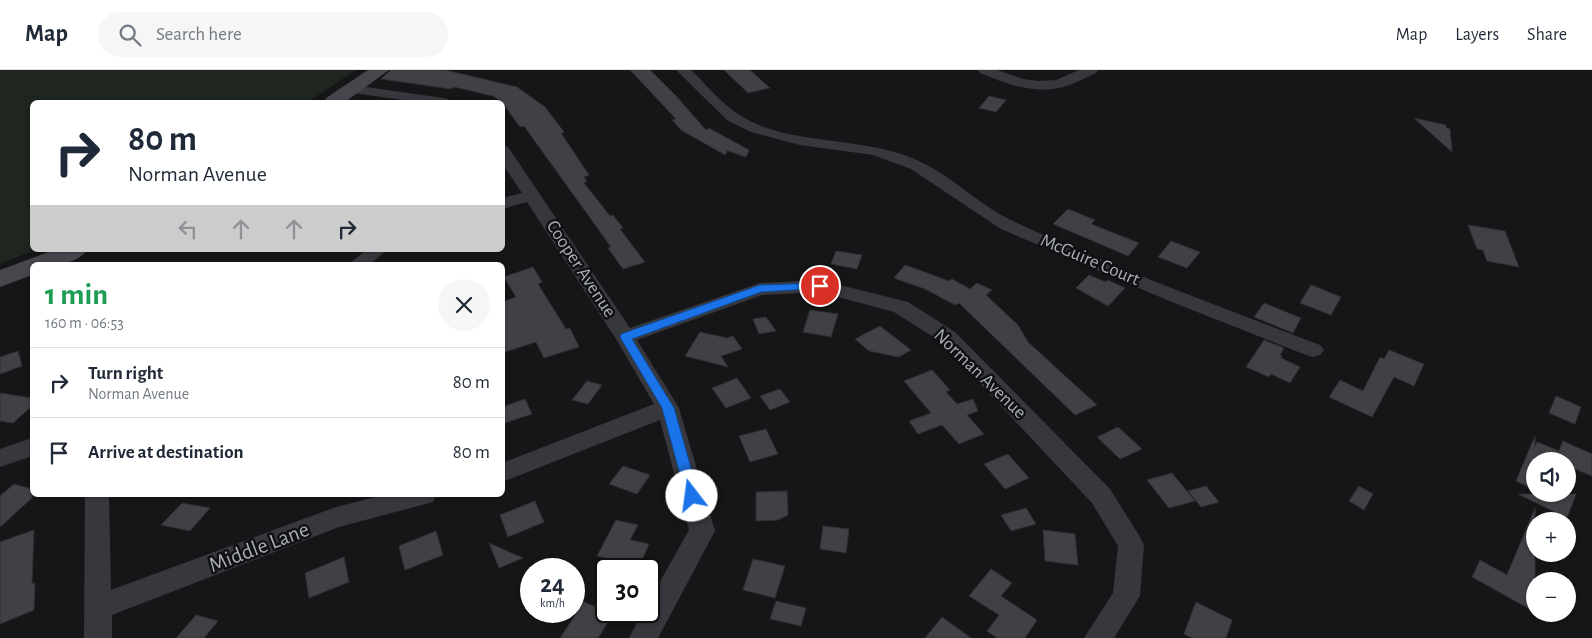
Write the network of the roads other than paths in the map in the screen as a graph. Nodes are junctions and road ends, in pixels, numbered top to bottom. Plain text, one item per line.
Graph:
1 (380, 70) edge
2 (683, 70) edge
3 (985, 70) edge
4 (1091, 70) edge
5 (352, 89) junction
6 (336, 100) edge
7 (428, 100) edge
8 (505, 154) edge
9 (532, 195) junction
10 (505, 203) edge
11 (70, 252) edge
12 (375, 252) edge
13 (46, 262) edge
14 (361, 262) edge
15 (30, 269) edge
16 (0, 279) edge
17 (625, 337) junction
18 (1314, 350) dead end
19 (668, 408) junction
20 (30, 448) edge
21 (0, 458) edge
22 (505, 471) edge
23 (97, 497) edge
24 (416, 497) edge
25 (98, 608) junction
26 (98, 638) edge
27 (644, 638) edge
28 (1098, 638) edge

1 - 5 main road
2 - 18 street, McGuire Court
3 - 4 street
5 - 6 main road
5 - 7 street
8 - 9 street, Cooper Avenue
9 - 10 street
9 - 17 street, Cooper Avenue
11 - 13 main road
12 - 14 street
15 - 16 main road
17 - 19 street, Cooper Avenue
17 - 28 street, Norman Avenue
19 - 22 street
19 - 27 street, Cooper Avenue
20 - 21 street
23 - 25 street
24 - 25 street, Middle Lane
25 - 26 street

